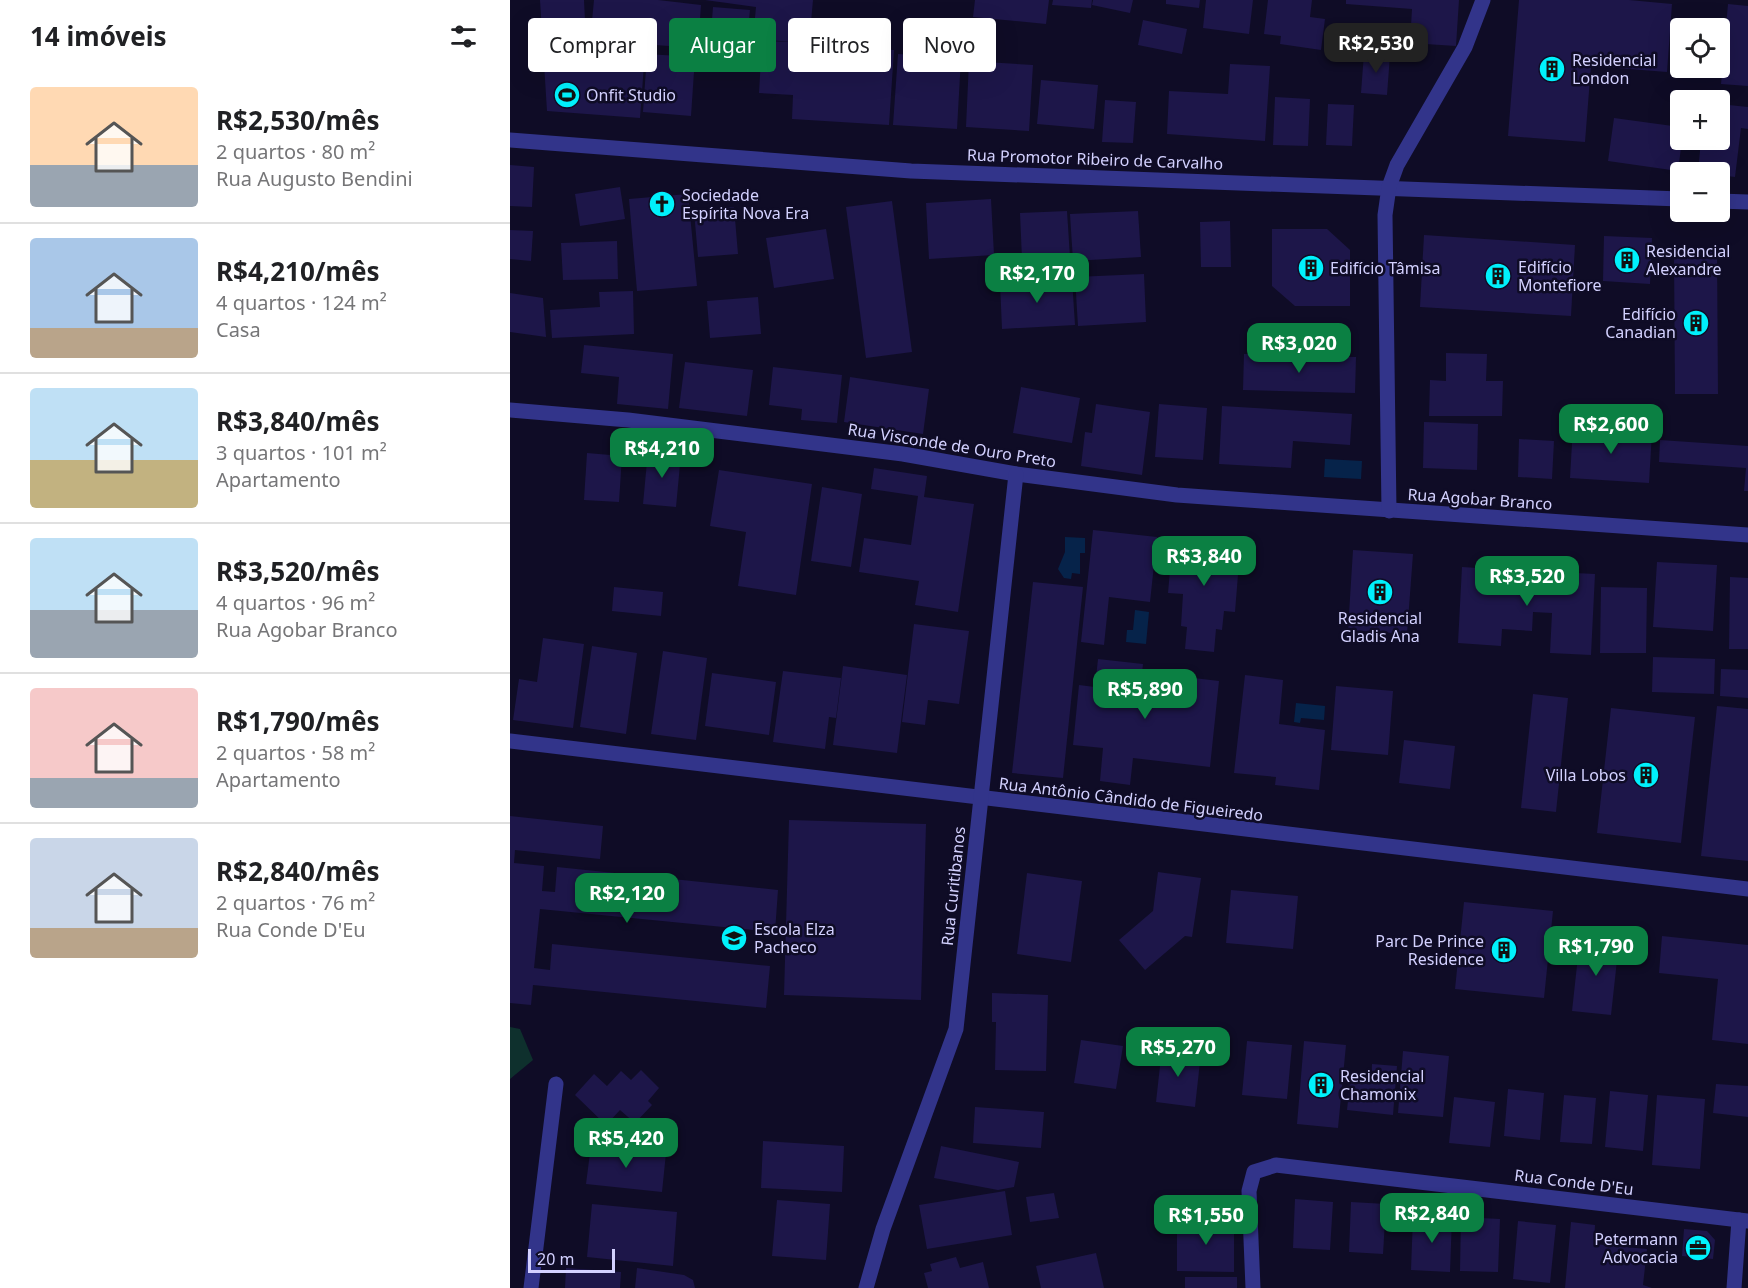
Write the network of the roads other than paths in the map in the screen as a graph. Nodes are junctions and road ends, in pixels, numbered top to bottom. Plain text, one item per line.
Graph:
1 (1483, 0) edge
2 (510, 140) edge
3 (1389, 187) junction
4 (1670, 199) edge
5 (1730, 201) edge
6 (1748, 202) edge
7 (510, 410) edge
8 (1016, 474) junction
9 (1389, 511) junction
10 (1748, 535) edge
11 (510, 741) edge
12 (980, 799) junction
13 (1748, 889) edge
14 (556, 1084) dead end
15 (1743, 1220) edge
16 (531, 1288) edge
17 (866, 1288) edge
18 (1253, 1288) edge
19 (1734, 1288) edge

1 - 3 street, Rua Agobar Branco
2 - 3 street, Rua Promotor Ribeiro de Carvalho
3 - 4 street, Rua Promotor Ribeiro de Carvalho
3 - 9 street, Rua Agobar Branco
5 - 6 street
7 - 8 street, Rua Visconde de Ouro Preto
8 - 9 street, Rua Visconde de Ouro Preto
8 - 12 street, Rua Curitibanos
9 - 10 street, Rua Agobar Branco
11 - 12 street, Rua Antônio Cândido de Figueiredo
12 - 13 street, Rua Antônio Cândido de Figueiredo
12 - 17 street, Rua Curitibanos
14 - 16 street
15 - 18 street, Rua Conde D'Eu
15 - 19 street

